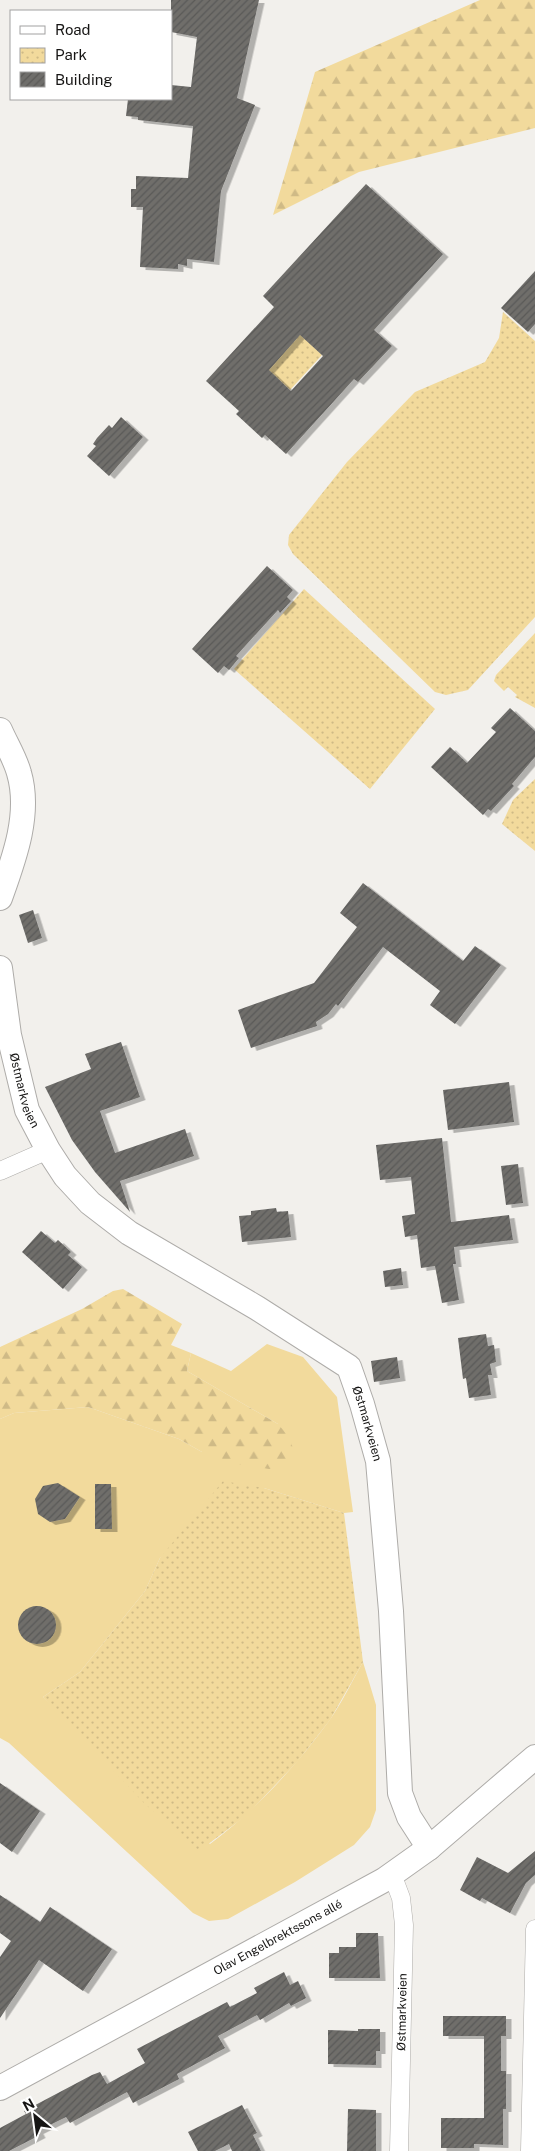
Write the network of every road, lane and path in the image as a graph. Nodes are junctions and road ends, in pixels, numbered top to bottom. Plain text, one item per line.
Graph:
1 (0, 730) edge
2 (0, 898) edge
3 (0, 968) edge
4 (48, 1150) junction
5 (0, 1171) edge
6 (535, 1757) edge
7 (429, 1848) junction
8 (392, 1874) junction
9 (535, 1929) edge
10 (0, 2088) edge
11 (399, 2151) edge
12 (530, 2151) edge

1 - 2 street
3 - 4 street, Østmarkveien
4 - 5 street
4 - 7 street, Østmarkveien
6 - 7 street, Olav Engelbrektssons allé
7 - 8 street, Olav Engelbrektssons allé
8 - 10 street, Olav Engelbrektssons allé
8 - 11 street, Østmarkveien
9 - 12 street

